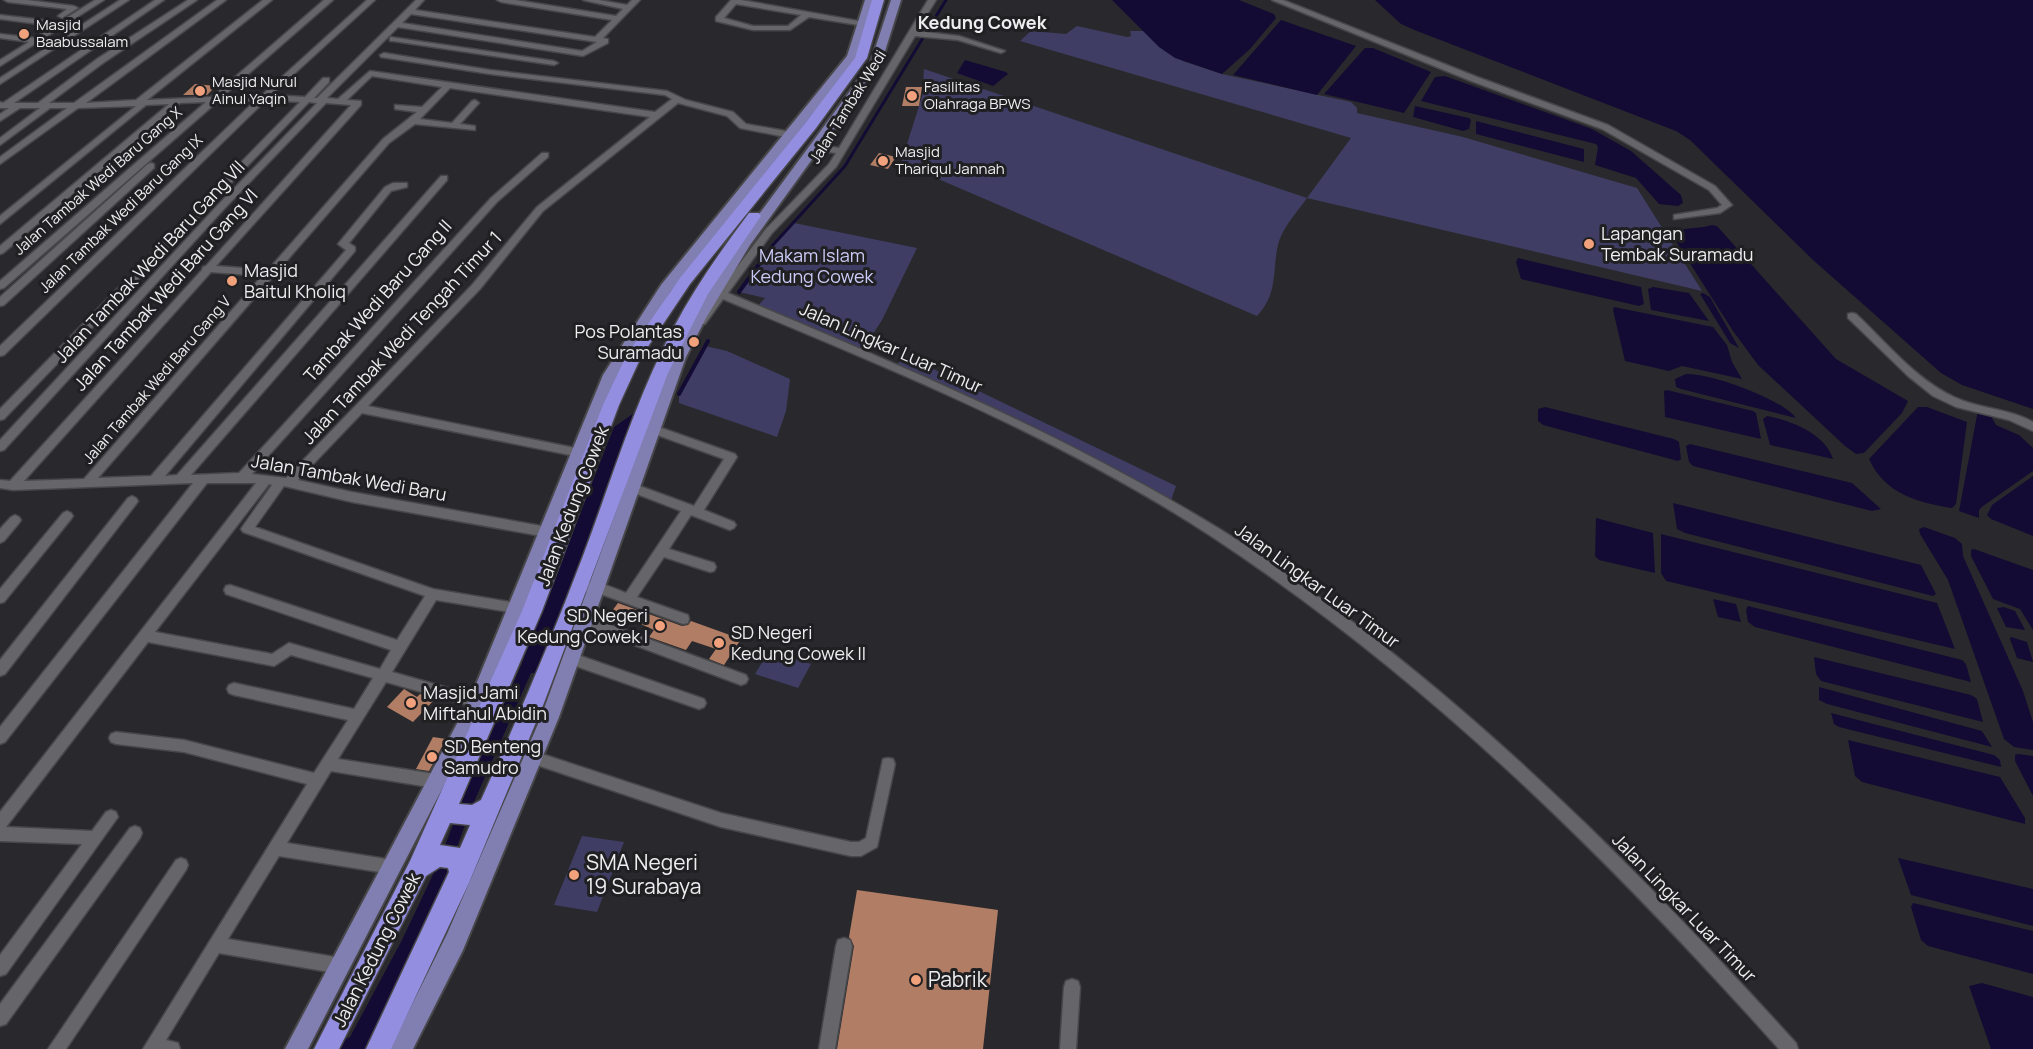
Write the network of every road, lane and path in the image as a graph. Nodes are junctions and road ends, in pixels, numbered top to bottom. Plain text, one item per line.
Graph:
1 (8, 0) edge
2 (100, 0) edge
3 (126, 0) edge
4 (160, 0) edge
5 (193, 0) edge
6 (222, 0) edge
7 (268, 0) edge
8 (328, 0) edge
9 (371, 0) edge
10 (420, 0) edge
11 (501, 0) edge
12 (587, 0) edge
13 (636, 0) edge
14 (870, 0) edge
15 (878, 0) edge
16 (889, 0) edge
17 (896, 0) edge
18 (932, 0) edge
19 (1276, 0) edge
20 (734, 1) edge
21 (629, 8) junction
22 (409, 11) junction
23 (807, 14) junction
24 (0, 17) edge
25 (619, 20) junction
26 (51, 24) junction
27 (394, 24) junction
28 (864, 24) junction
29 (61, 25) junction
30 (916, 33) junction
31 (470, 34) junction
32 (0, 36) edge
33 (393, 39) dead end
34 (598, 39) junction
35 (36, 41) junction
36 (56, 46) junction
37 (66, 47) dead end
38 (453, 48) junction
39 (76, 49) dead end
40 (86, 50) junction
41 (565, 50) junction
42 (1001, 51) dead end
43 (0, 55) edge
44 (384, 55) dead end
45 (12, 56) junction
46 (435, 62) junction
47 (555, 63) junction
48 (0, 64) edge
49 (540, 78) junction
50 (326, 80) dead end
51 (415, 80) junction
52 (0, 82) edge
53 (448, 85) junction
54 (220, 98) junction
55 (264, 98) junction
56 (305, 99) junction
57 (179, 100) junction
58 (323, 100) junction
59 (676, 100) junction
60 (341, 101) junction
61 (142, 102) junction
62 (475, 103) dead end
63 (3, 105) edge
64 (18, 105) junction
65 (45, 106) junction
66 (72, 106) junction
67 (398, 107) dead end
68 (424, 110) junction
69 (657, 115) junction
70 (0, 118) edge
71 (413, 121) junction
72 (454, 126) junction
73 (472, 128) dead end
74 (791, 135) junction
75 (0, 142) edge
76 (814, 147) junction
77 (841, 151) junction
78 (545, 155) dead end
79 (0, 160) edge
80 (444, 178) dead end
81 (404, 185) dead end
82 (1677, 217) dead end
83 (0, 221) edge
84 (763, 229) junction
85 (709, 243) junction
86 (0, 251) edge
87 (206, 269) junction
88 (269, 273) junction
89 (0, 286) edge
90 (723, 295) junction
91 (0, 303) edge
92 (1852, 316) dead end
93 (690, 334) junction
94 (0, 352) edge
95 (359, 408) junction
96 (654, 412) junction
97 (0, 416) edge
98 (2033, 427) edge
99 (0, 447) edge
100 (580, 453) junction
101 (205, 477) junction
102 (242, 477) junction
103 (182, 478) junction
104 (154, 480) junction
105 (264, 481) junction
106 (88, 482) junction
107 (284, 482) junction
108 (0, 484) edge
109 (13, 486) junction
110 (633, 488) junction
111 (132, 501) dead end
112 (693, 511) junction
113 (67, 516) dead end
114 (15, 520) dead end
115 (730, 525) dead end
116 (547, 532) junction
117 (0, 538) edge
118 (660, 551) junction
119 (710, 567) dead end
120 (590, 587) junction
121 (230, 591) dead end
122 (433, 594) junction
123 (0, 598) edge
124 (628, 599) junction
125 (524, 609) junction
126 (683, 620) dead end
127 (586, 621) junction
128 (145, 636) junction
129 (400, 647) junction
130 (572, 659) junction
131 (0, 670) edge
132 (383, 676) junction
133 (741, 679) dead end
134 (234, 689) dead end
135 (478, 702) junction
136 (699, 703) dead end
137 (358, 716) junction
138 (0, 738) edge
139 (116, 738) dead end
140 (533, 757) junction
141 (327, 764) junction
142 (888, 764) dead end
143 (316, 780) junction
144 (435, 781) junction
145 (466, 810) junction
146 (111, 817) dead end
147 (0, 824) edge
148 (135, 833) dead end
149 (0, 834) edge
150 (96, 838) junction
151 (276, 848) junction
152 (452, 863) junction
153 (181, 865) dead end
154 (392, 867) junction
155 (418, 869) junction
156 (216, 945) junction
157 (844, 946) dead end
158 (341, 966) junction
159 (0, 968) edge
160 (1072, 987) dead end
161 (0, 1018) edge
162 (152, 1047) edge
163 (56, 1049) edge
164 (172, 1049) edge
165 (296, 1049) edge
166 (326, 1049) edge
167 (378, 1049) edge
168 (401, 1049) edge
169 (827, 1049) edge
170 (1068, 1049) edge
171 (1790, 1049) edge

1 - 26 street
2 - 29 street
3 - 36 street
4 - 40 street
5 - 65 street
6 - 66 street
7 - 61 street
8 - 54 street
9 - 55 street, Jalan Tambak Wedi Baru Gang IX
10 - 22 street, Jalan Tambak Wedi Baru Gang VII
11 - 25 street
12 - 21 street
13 - 21 street
14 - 28 main road
15 - 85 highway, Jalan Kedung Cowek
16 - 96 highway, Jalan Kedung Cowek
17 - 76 main road, Jalan Kedung Cowek
18 - 30 street, Jalan Tambak Wedi
19 - 82 street
20 - 23 street
20 - 23 street
21 - 25 street
22 - 27 street, Jalan Tambak Wedi Baru Gang VII
22 - 34 street
23 - 28 street
24 - 26 street
25 - 34 street
26 - 29 street
27 - 31 street
27 - 58 street, Jalan Tambak Wedi Baru Gang VII
28 - 74 main road
29 - 35 street
30 - 42 street
30 - 77 street, Jalan Tambak Wedi
31 - 38 street
31 - 41 street
32 - 35 street
33 - 38 street
34 - 41 street
35 - 45 street
36 - 37 street
36 - 52 street
38 - 46 street
38 - 47 street
39 - 40 street
40 - 63 street
41 - 47 street
43 - 45 street
44 - 46 street
45 - 48 street
46 - 49 street
46 - 51 street
47 - 49 street
49 - 59 street
50 - 56 street
51 - 53 street
51 - 60 street
53 - 68 street, Jalan Tambak Wedi Baru Gang V
53 - 69 street
54 - 55 street
54 - 57 street
54 - 89 street, Jalan Tambak Wedi Baru Gang X
54 - 91 street
55 - 56 street
55 - 94 street, Jalan Tambak Wedi Baru Gang IX
56 - 58 street
56 - 97 street
57 - 61 street
57 - 86 street
58 - 60 street
58 - 99 street, Jalan Tambak Wedi Baru Gang VII
59 - 69 street, Jalan Tambak Wedi Tengah Timur 1
59 - 74 street
60 - 87 street, Jalan Tambak Wedi Baru Gang VI
61 - 66 street
61 - 83 street
62 - 72 street
63 - 64 street
64 - 65 street
64 - 70 street
65 - 66 street
65 - 75 street
66 - 79 street
67 - 68 street
68 - 71 street, Jalan Tambak Wedi Baru Gang V
69 - 95 street, Jalan Tambak Wedi Tengah Timur 1
71 - 72 street
71 - 88 street, Jalan Tambak Wedi Baru Gang V
72 - 73 street
74 - 85 main road, Jalan Kedung Cowek
76 - 77 street
76 - 84 main road, Jalan Kedung Cowek
77 - 84 street, Jalan Tambak Wedi
78 - 102 street, Tambak Wedi Baru Gang II
80 - 103 street
81 - 104 street
84 - 90 street, Jalan Tambak Wedi
84 - 93 main road, Jalan Kedung Cowek
85 - 100 main road, Jalan Kedung Cowek
85 - 125 highway, Jalan Kedung Cowek
87 - 88 street
87 - 109 street, Jalan Tambak Wedi Baru Gang VI
88 - 106 street, Jalan Tambak Wedi Baru Gang V
90 - 93 street, Jalan Tambak Wedi
90 - 171 street, Jalan Lingkar Luar Timur
92 - 98 street
93 - 96 main road, Jalan Kedung Cowek
95 - 100 street
95 - 107 street, Jalan Tambak Wedi Tengah Timur 1
96 - 110 main road, Jalan Kedung Cowek
96 - 112 street
96 - 120 highway, Jalan Kedung Cowek
100 - 116 main road, Jalan Kedung Cowek
101 - 102 street, Jalan Tambak Wedi Baru
101 - 103 street, Jalan Tambak Wedi Baru
101 - 138 street
102 - 105 street, Jalan Tambak Wedi Baru
103 - 104 street, Jalan Tambak Wedi Baru
104 - 106 street, Jalan Tambak Wedi Baru
105 - 107 street, Jalan Tambak Wedi Baru
105 - 128 street
106 - 109 street, Jalan Tambak Wedi Baru
107 - 116 street, Jalan Tambak Wedi Baru
107 - 122 street, Jalan Tambak Wedi Tengah Timur 1
108 - 109 street, Jalan Tambak Wedi Baru
110 - 112 street
110 - 120 main road, Jalan Kedung Cowek
111 - 131 street
112 - 115 street
112 - 118 street
113 - 123 street
114 - 117 street
116 - 125 main road, Jalan Kedung Cowek
118 - 119 street
118 - 124 street
120 - 124 street
120 - 127 main road, Jalan Kedung Cowek
120 - 145 highway, Jalan Kedung Cowek
121 - 129 street
122 - 125 street
122 - 129 street
124 - 126 street
125 - 135 main road, Jalan Kedung Cowek
125 - 145 highway, Jalan Kedung Cowek
127 - 130 main road, Jalan Kedung Cowek
127 - 133 street
128 - 132 street
128 - 147 street
129 - 132 street
130 - 136 street
130 - 140 main road, Jalan Kedung Cowek
132 - 135 street
132 - 137 street
134 - 137 street
135 - 144 main road, Jalan Kedung Cowek
137 - 141 street
139 - 143 street
140 - 142 street
140 - 168 main road, Jalan Kedung Cowek
141 - 143 street
141 - 144 street
143 - 151 street
144 - 154 main road, Jalan Kedung Cowek
145 - 152 highway, Jalan Kedung Cowek
145 - 155 highway, Jalan Kedung Cowek
146 - 150 street
148 - 161 street
149 - 150 street
150 - 159 street
151 - 154 street
151 - 156 street
152 - 155 highway
152 - 167 highway, Jalan Kedung Cowek
153 - 163 street
154 - 158 main road, Jalan Kedung Cowek
155 - 166 highway, Jalan Kedung Cowek
156 - 158 street
156 - 162 street
157 - 169 street
158 - 165 main road, Jalan Kedung Cowek
160 - 170 street
162 - 164 street

